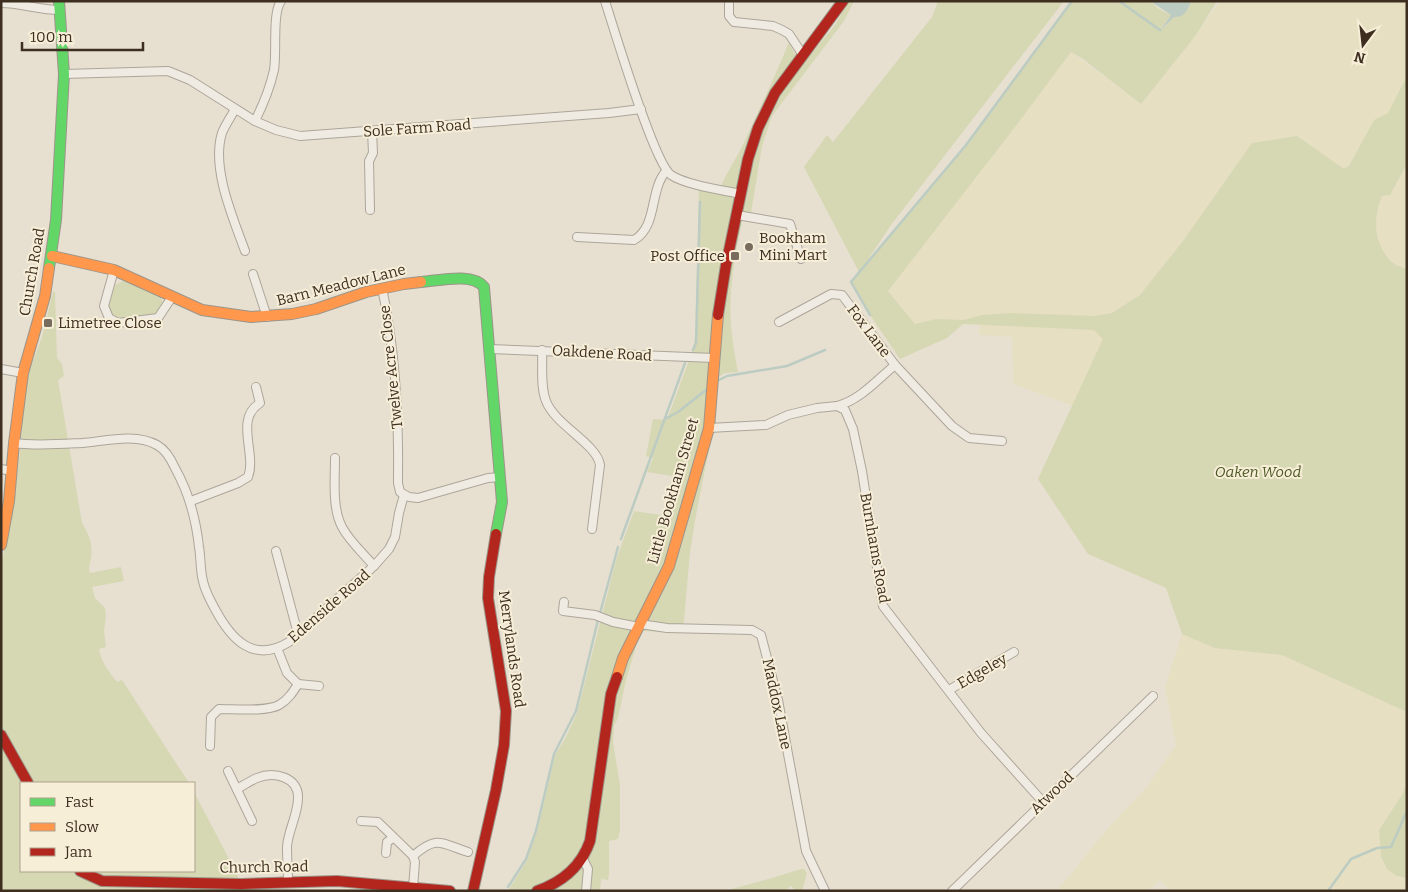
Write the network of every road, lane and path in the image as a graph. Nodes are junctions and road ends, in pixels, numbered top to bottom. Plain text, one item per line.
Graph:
1 (281, 1) edge
2 (605, 1) edge
3 (729, 1) edge
4 (843, 1) edge
5 (1, 4) edge
6 (59, 6) edge
7 (803, 55) junction
8 (64, 74) junction
9 (235, 109) junction
10 (641, 109) junction
11 (255, 121) junction
12 (372, 131) junction
13 (666, 171) junction
14 (741, 194) junction
15 (370, 210) dead end
16 (736, 215) junction
17 (577, 237) dead end
18 (245, 251) dead end
19 (52, 256) junction
20 (801, 260) dead end
21 (114, 270) junction
22 (253, 274) dead end
23 (382, 288) junction
24 (172, 298) junction
25 (267, 317) junction
26 (779, 322) dead end
27 (489, 349) junction
28 (542, 350) junction
29 (714, 358) junction
30 (895, 365) junction
31 (1, 369) edge
32 (23, 373) junction
33 (256, 387) dead end
34 (837, 406) junction
35 (709, 428) junction
36 (1002, 441) dead end
37 (14, 443) junction
38 (335, 458) dead end
39 (6, 470) edge
40 (500, 477) junction
41 (404, 495) junction
42 (191, 502) junction
43 (592, 529) dead end
44 (1, 545) edge
45 (276, 551) dead end
46 (374, 566) junction
47 (564, 602) dead end
48 (639, 626) junction
49 (298, 634) junction
50 (277, 648) junction
51 (1014, 652) dead end
52 (298, 684) junction
53 (320, 686) dead end
54 (949, 690) junction
55 (1153, 696) dead end
56 (1, 735) edge
57 (210, 746) dead end
58 (228, 771) dead end
59 (27, 782) edge
60 (237, 790) junction
61 (1043, 802) junction
62 (252, 821) dead end
63 (361, 821) dead end
64 (393, 838) junction
65 (468, 852) dead end
66 (386, 853) dead end
67 (413, 856) junction
68 (583, 859) junction
69 (82, 872) edge
70 (288, 882) junction
71 (413, 888) junction
72 (450, 891) edge
73 (473, 891) edge
74 (537, 891) edge
75 (586, 891) edge
76 (825, 891) edge
77 (952, 891) edge

1 - 11 street
2 - 10 street
3 - 7 street
4 - 7 street, Little Bookham Street
5 - 6 street
6 - 8 street, Church Road
7 - 14 street, Little Bookham Street
8 - 9 street, Sole Farm Road
8 - 19 street, Church Road
9 - 11 street, Sole Farm Road
9 - 18 street
10 - 12 street, Sole Farm Road
10 - 13 street
11 - 12 street, Sole Farm Road
12 - 15 street
13 - 14 street
13 - 17 street
14 - 16 street, Little Bookham Street
16 - 20 street
16 - 29 street, Little Bookham Street
19 - 21 street, Barn Meadow Lane
19 - 32 street, Church Road
21 - 24 street, Barn Meadow Lane
21 - 24 street
22 - 25 street
23 - 25 street, Barn Meadow Lane
23 - 27 street, Barn Meadow Lane
23 - 41 street, Twelve Acre Close
24 - 25 street, Barn Meadow Lane
26 - 30 street, Fox Lane
27 - 28 street, Oakdene Road
27 - 40 street, Merrylands Road
28 - 29 street, Oakdene Road
28 - 43 street
29 - 35 street, Little Bookham Street
30 - 34 street, Fox Lane
30 - 36 street
31 - 32 street
32 - 37 street, Church Road
33 - 42 street
34 - 35 street
34 - 54 street, Burnhams Road
35 - 48 street, Little Bookham Street
37 - 39 street, Church Road
37 - 42 street, Edenside Road
38 - 46 street
39 - 44 street, Church Road
40 - 41 street
40 - 73 street, Merrylands Road
41 - 46 street, Edenside Road
42 - 50 street, Edenside Road
45 - 49 street
46 - 49 street, Edenside Road
47 - 48 street, Maddox Lane
48 - 68 street, Little Bookham Street
48 - 76 street, Maddox Lane
49 - 50 street, Edenside Road
50 - 52 street
51 - 54 street, Edgeley
52 - 53 street
52 - 57 street
54 - 61 street, Burnhams Road
55 - 61 street, Atwood
56 - 59 street
58 - 60 street
60 - 62 street
60 - 70 street
61 - 77 street, Atwood
63 - 64 street
64 - 66 street
64 - 67 street
65 - 67 street
67 - 71 street
68 - 74 street, Little Bookham Street
68 - 75 street
69 - 70 street, Church Road
70 - 71 street, Church Road
71 - 72 street, Church Road

